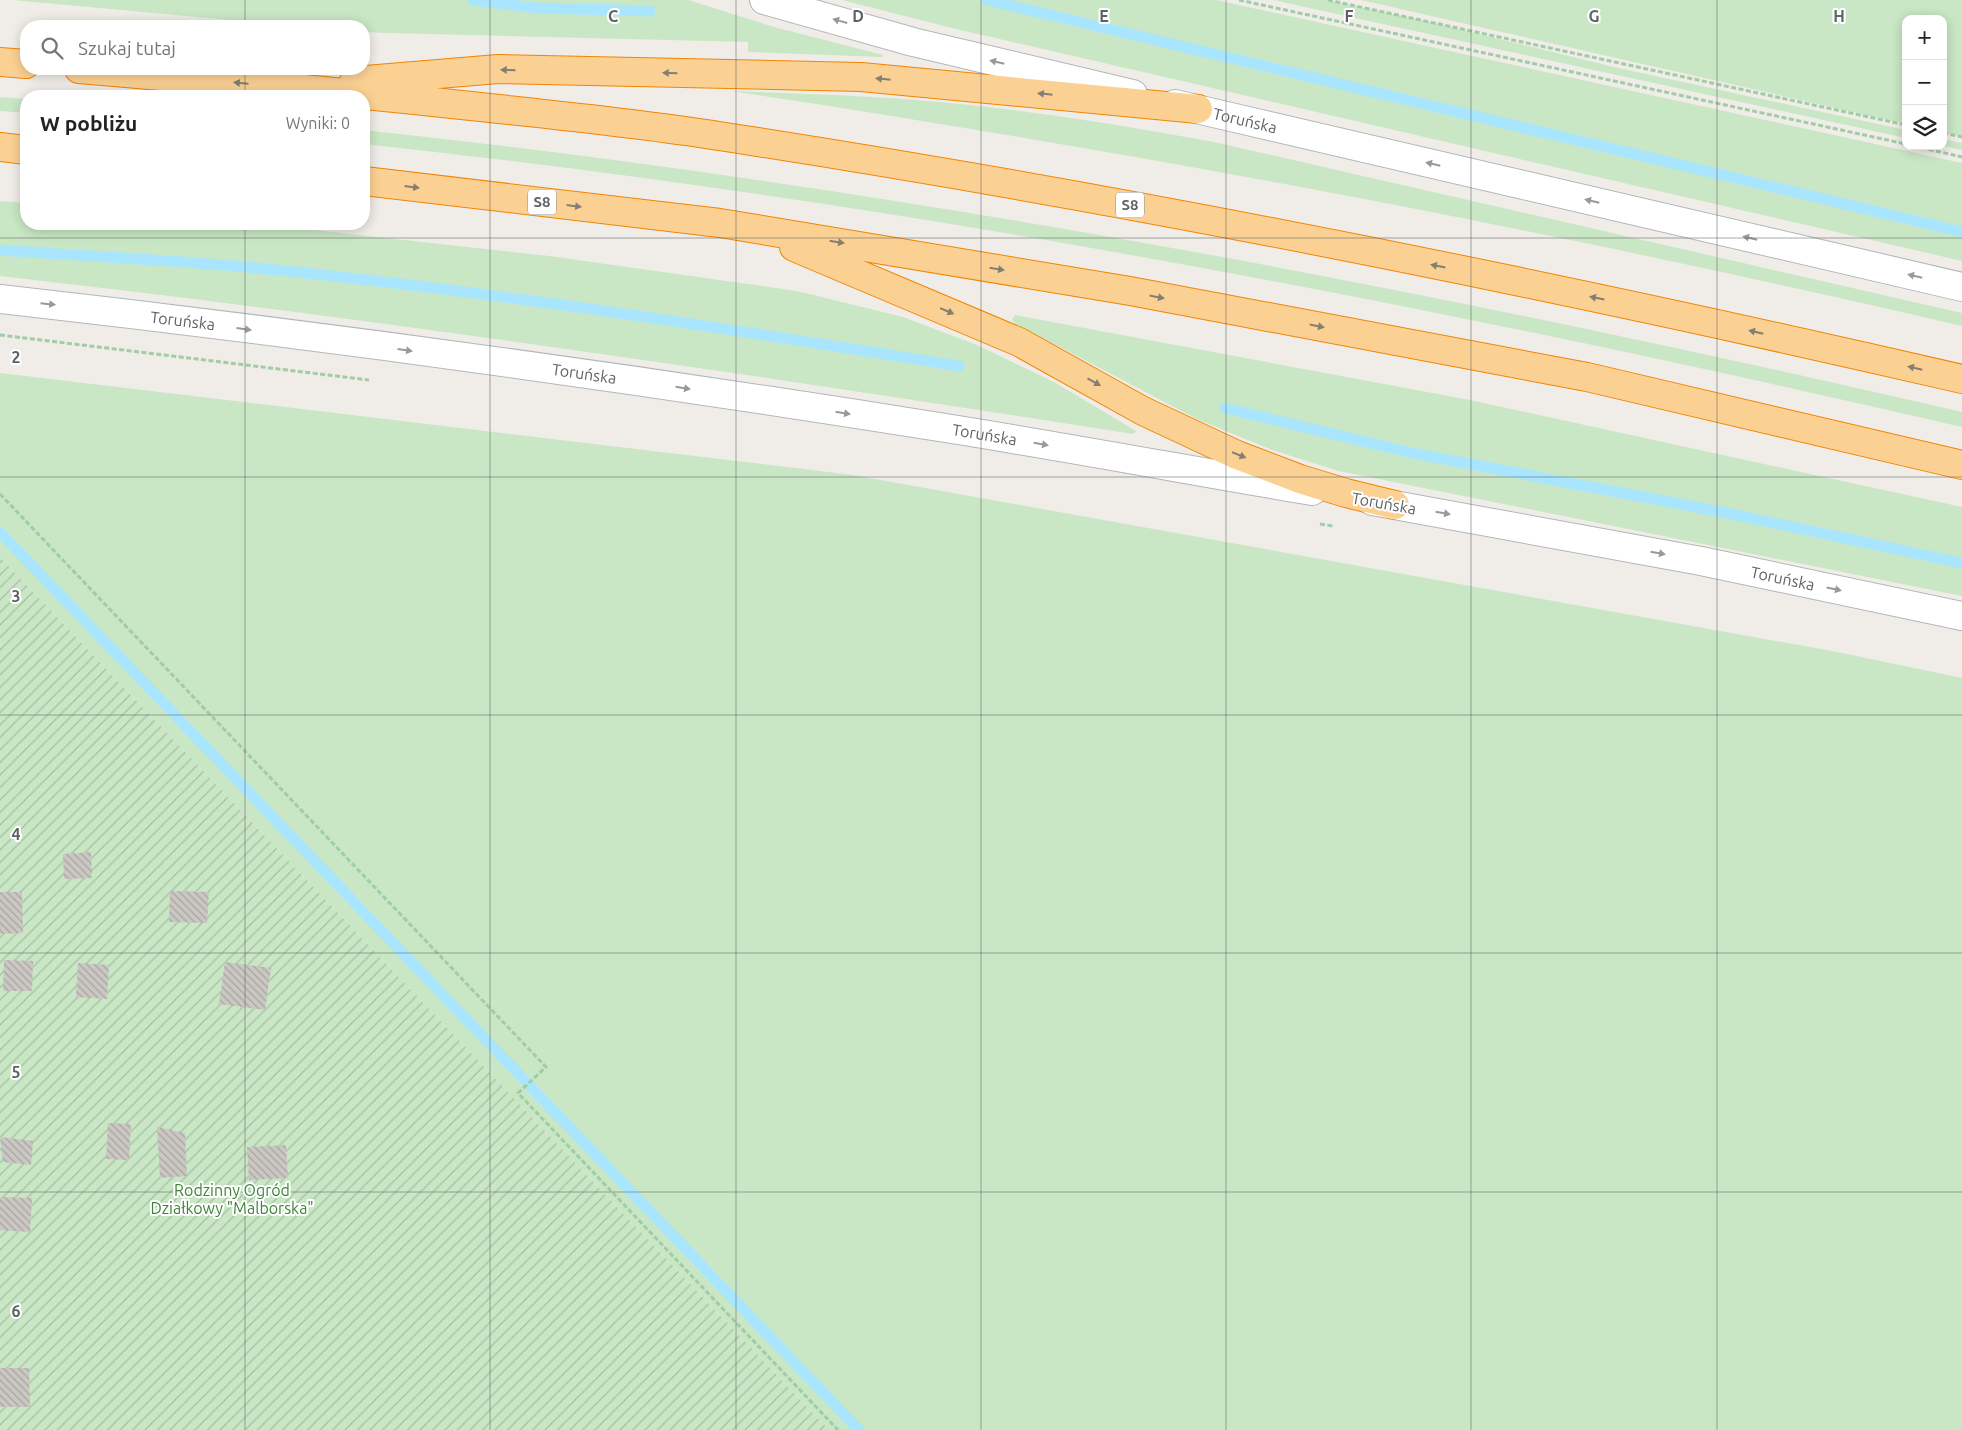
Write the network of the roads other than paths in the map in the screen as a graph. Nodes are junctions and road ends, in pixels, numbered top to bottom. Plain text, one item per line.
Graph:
1 (764, 0) edge
2 (0, 62) edge
3 (20, 64) edge
4 (149, 75) edge
5 (289, 87) junction
6 (318, 90) edge
7 (370, 95) edge
8 (1198, 109) junction
9 (0, 147) edge
10 (20, 149) edge
11 (370, 182) edge
12 (720, 223) junction
13 (1962, 287) edge
14 (0, 298) edge
15 (1962, 379) edge
16 (1962, 465) edge
17 (1395, 505) junction
18 (1962, 616) edge

8 -> 1 street, Toruńska
2 - 3 highway
5 -> 4 highway, S8
6 -> 5 highway, S8
8 -> 5 highway
15 -> 7 highway, S8
13 -> 8 street, Toruńska
9 - 10 highway
11 -> 12 highway, S8
12 -> 16 highway, S8
12 -> 17 highway
14 -> 17 street, Toruńska
17 -> 18 street, Toruńska

